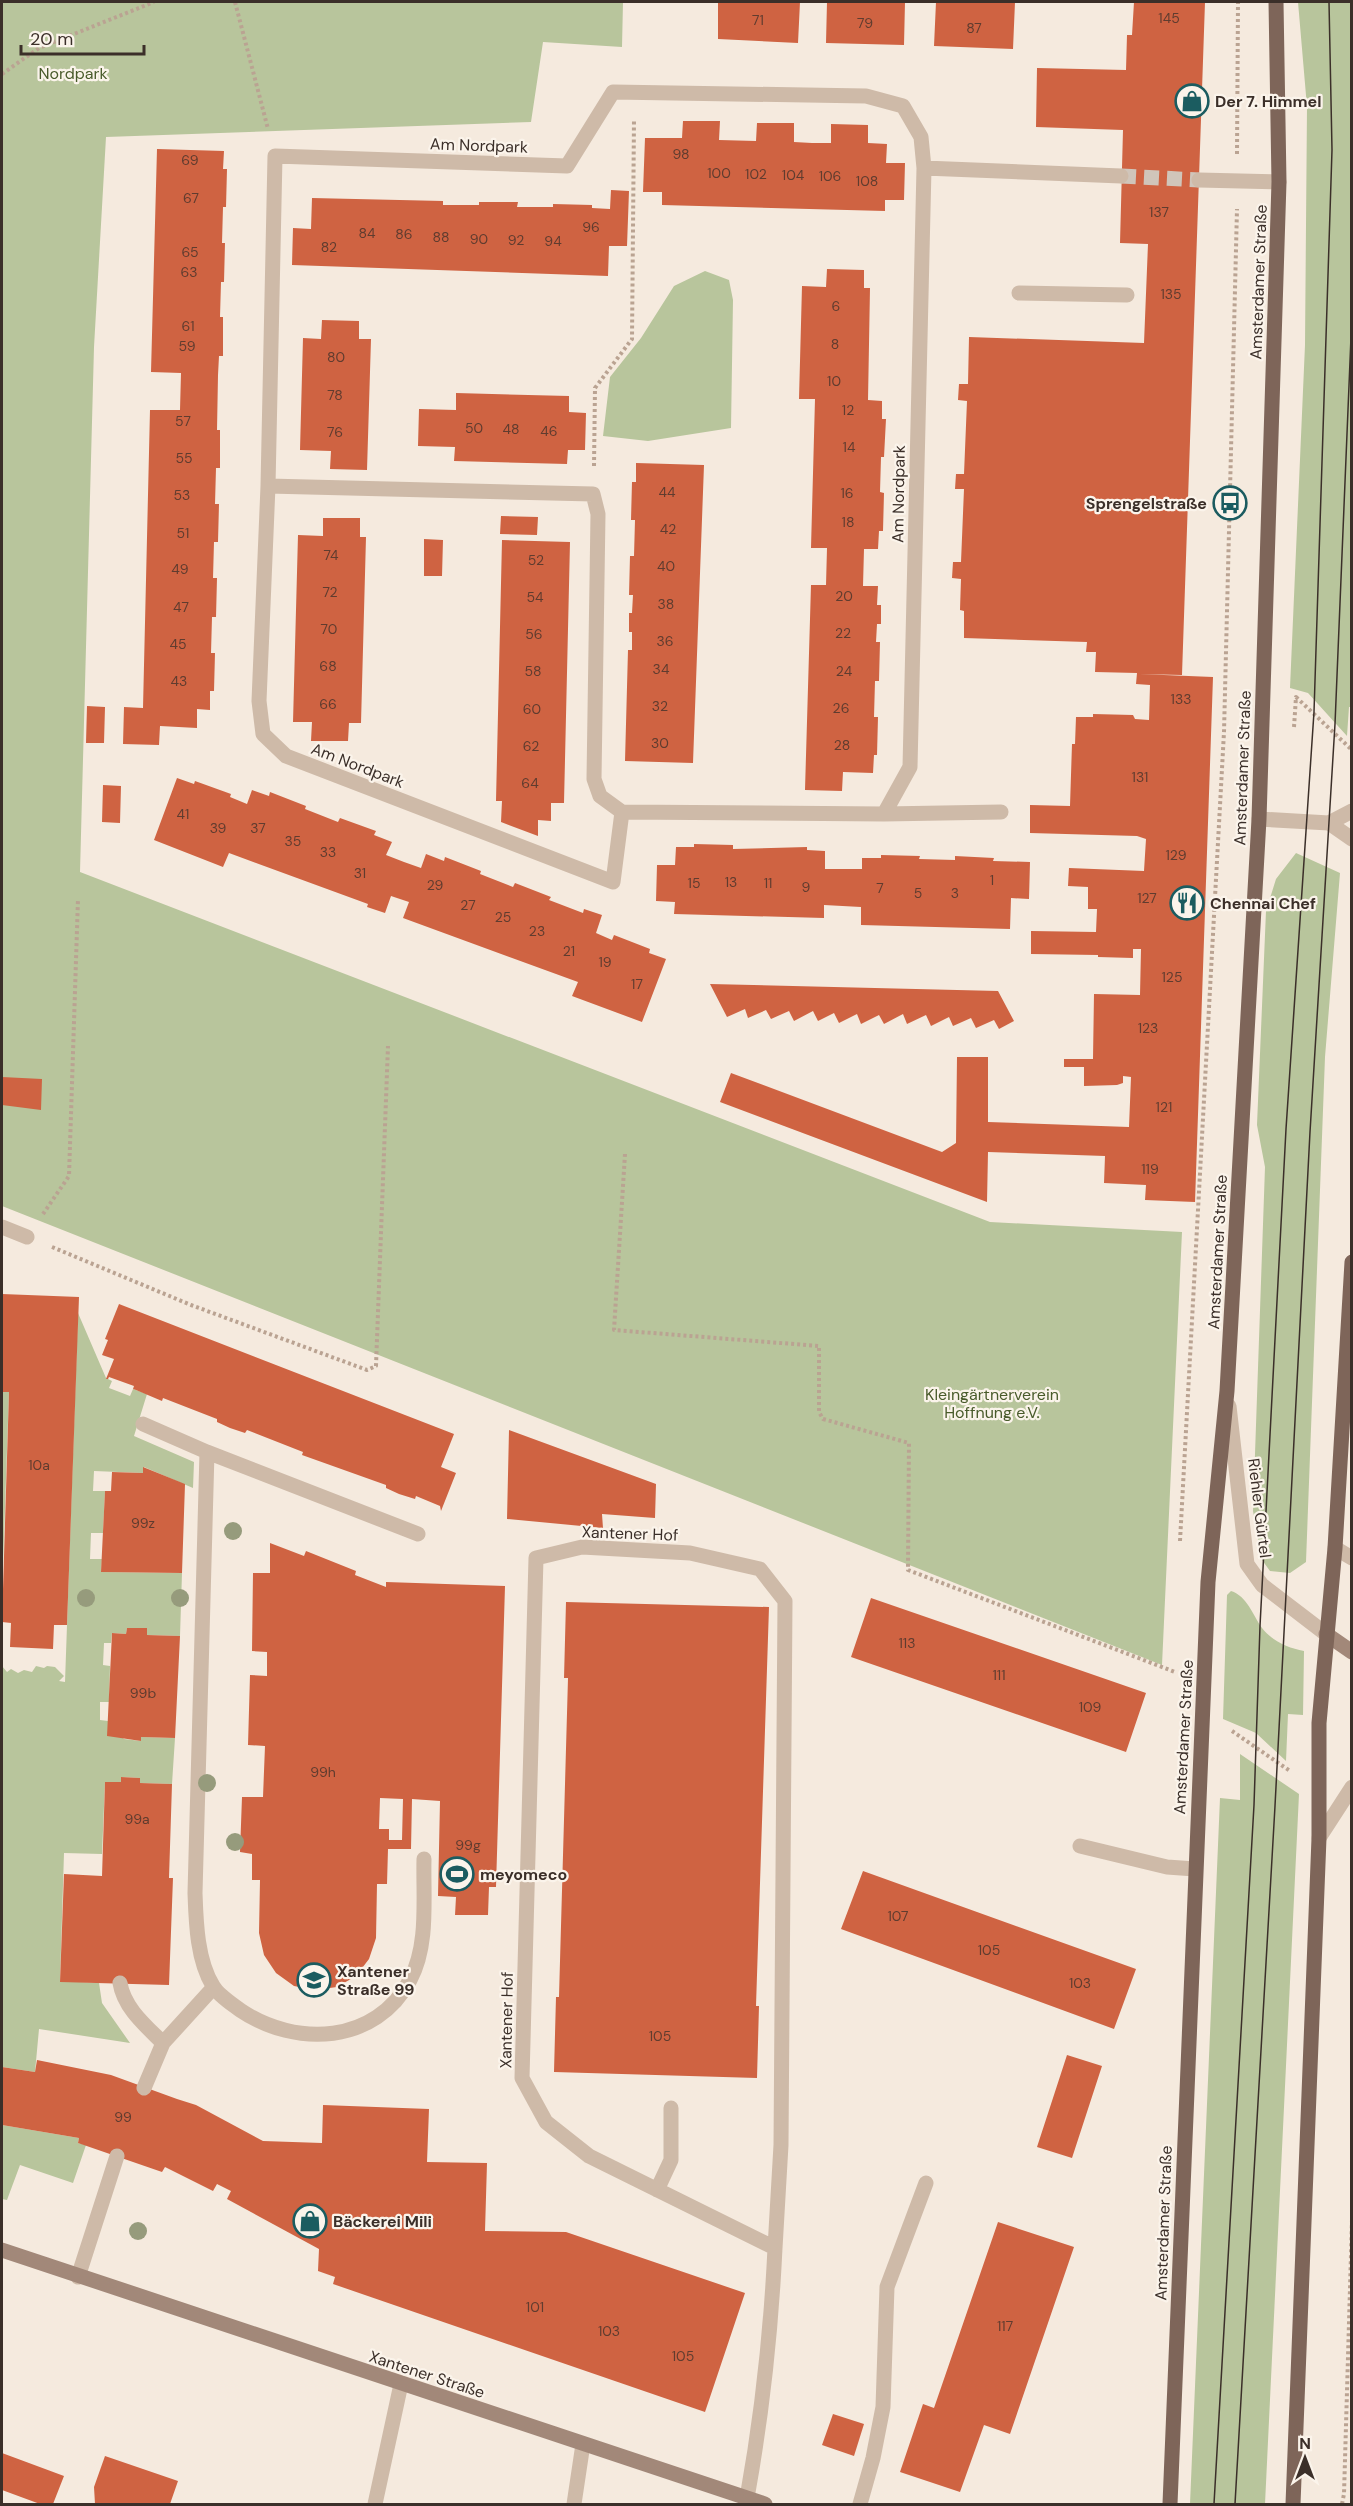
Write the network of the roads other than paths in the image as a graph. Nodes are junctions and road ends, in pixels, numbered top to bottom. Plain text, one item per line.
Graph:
1 (1276, 2) edge
2 (924, 168) junction
3 (1121, 176) tunnel mouth
4 (1199, 180) tunnel mouth
5 (1279, 182) junction
6 (1019, 293) dead end
7 (1127, 295) dead end
8 (268, 486) junction
9 (1352, 811) edge
10 (622, 812) junction
11 (1001, 812) dead end
12 (885, 814) junction
13 (1259, 819) junction
14 (1329, 823) junction
15 (1352, 839) edge
16 (2, 1227) edge
17 (27, 1237) road end
18 (1352, 1262) edge
19 (1227, 1391) junction
20 (143, 1424) dead end
21 (207, 1452) junction
22 (418, 1533) dead end
23 (1335, 1548) junction
24 (1352, 1558) edge
25 (1326, 1634) junction
26 (1352, 1652) edge
27 (1352, 1787) edge
28 (1319, 1838) junction
29 (1080, 1846) dead end
30 (424, 1859) dead end
31 (1195, 1869) junction
32 (120, 1983) dead end
33 (213, 1988) junction
34 (163, 2043) junction
35 (144, 2088) dead end
36 (671, 2108) dead end
37 (117, 2156) dead end
38 (926, 2183) dead end
39 (657, 2190) junction
40 (775, 2248) junction
41 (2, 2250) edge
42 (78, 2277) junction
43 (401, 2384) junction
44 (583, 2444) junction
45 (747, 2498) junction
46 (375, 2505) edge
47 (574, 2505) edge
48 (765, 2505) edge
49 (860, 2505) edge
50 (1170, 2505) edge
51 (1293, 2505) edge

1 - 5 main road, Amsterdamer Straße
2 - 3 street
2 - 8 street, Am Nordpark
2 - 12 street, Am Nordpark
4 - 5 street
5 - 13 main road, Amsterdamer Straße
6 - 7 street
8 - 10 street
8 - 10 street, Am Nordpark
9 - 14 street
10 - 12 street
11 - 12 street
13 - 14 street
13 - 19 main road, Amsterdamer Straße
14 - 15 street
16 - 17 street
18 - 23 main road
19 - 25 street, Riehler Gürtel
19 - 31 main road, Amsterdamer Straße
20 - 21 street
21 - 22 street
21 - 33 street
23 - 24 street
23 - 25 main road
25 - 26 street, Riehler Gürtel
25 - 28 main road
27 - 28 street
28 - 51 main road
29 - 31 street
30 - 33 street
31 - 50 main road, Amsterdamer Straße
32 - 34 street
33 - 34 street
34 - 35 street
36 - 39 street
37 - 42 street
38 - 49 street
39 - 40 street, Xantener Hof
39 - 40 street, Xantener Hof
40 - 45 street, Xantener Hof
41 - 42 street, Xantener Straße
42 - 43 street, Xantener Straße
43 - 44 street, Xantener Straße
43 - 46 street
44 - 45 street, Xantener Straße
44 - 47 street
45 - 48 street, Xantener Straße

